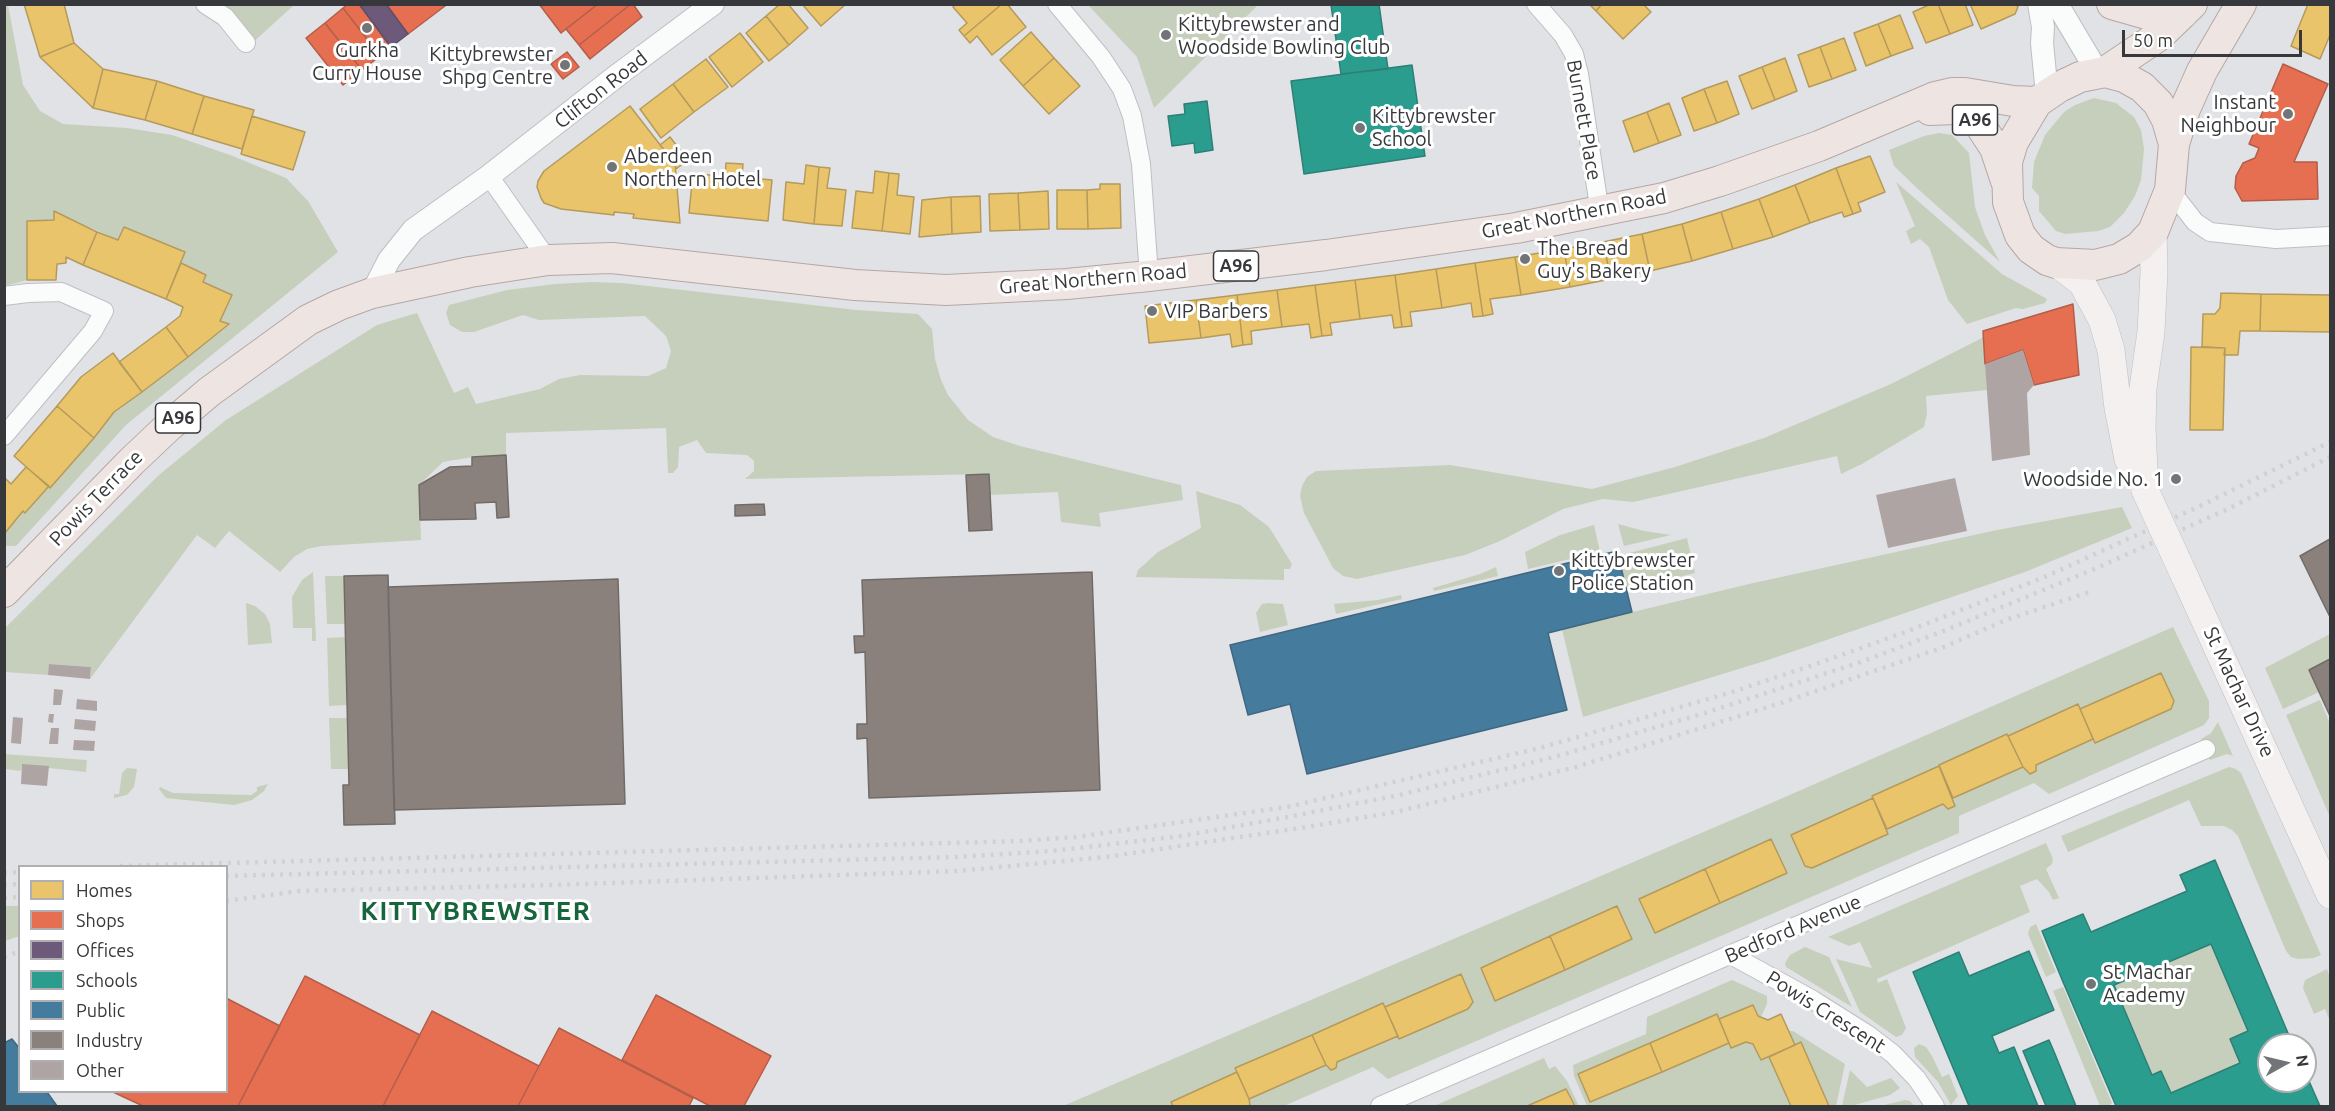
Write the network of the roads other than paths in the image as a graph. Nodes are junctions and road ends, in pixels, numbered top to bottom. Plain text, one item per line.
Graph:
1 (205, 4) edge
2 (713, 4) edge
3 (1057, 4) edge
4 (1536, 4) edge
5 (2039, 4) edge
6 (2057, 4) edge
7 (2112, 4) edge
8 (2241, 4) edge
9 (2188, 9) edge
10 (246, 43) dead end
11 (2102, 73) junction
12 (2042, 99) junction
13 (1906, 110) junction
14 (2174, 144) junction
15 (489, 176) junction
16 (2007, 184) junction
17 (2170, 190) junction
18 (1600, 213) junction
19 (2153, 232) junction
20 (2331, 236) edge
21 (548, 260) junction
22 (2056, 263) junction
23 (1149, 276) junction
24 (372, 293) junction
25 (4, 296) edge
26 (4, 436) edge
27 (2145, 490) junction
28 (7, 583) edge
29 (2206, 749) dead end
30 (2328, 883) edge
31 (1731, 955) junction
32 (1380, 1107) edge
33 (1935, 1107) edge

1 - 10 street
2 - 15 street, Clifton Road
3 - 23 street
4 - 18 street, Burnett Place
5 - 12 street
6 - 11 street
7 - 9 main road
8 - 14 main road, A96
9 - 11 main road, A96
11 - 12 main road, A96
11 - 14 main road, A96
12 - 13 main road, Great Northern Road / A96
12 - 16 main road, A96
13 - 16 main road, Great Northern Road / A96
13 - 18 main road, Great Northern Road / A96
14 - 17 main road, A96
15 - 21 street
15 - 24 street, Clifton Road
16 - 22 main road, A96
17 - 19 main road, A96
17 - 20 street
18 - 23 main road, Great Northern Road / A96
19 - 22 main road, A96
19 - 27 main road, St Machar Drive
21 - 23 main road, Great Northern Road / A96
21 - 24 main road, A96
22 - 27 main road, St Machar Drive
24 - 28 main road, Powis Terrace / A96
25 - 26 street
27 - 30 main road, St Machar Drive, bridge
29 - 31 street, Bedford Avenue
31 - 32 street, Bedford Avenue
31 - 33 street, Powis Crescent

